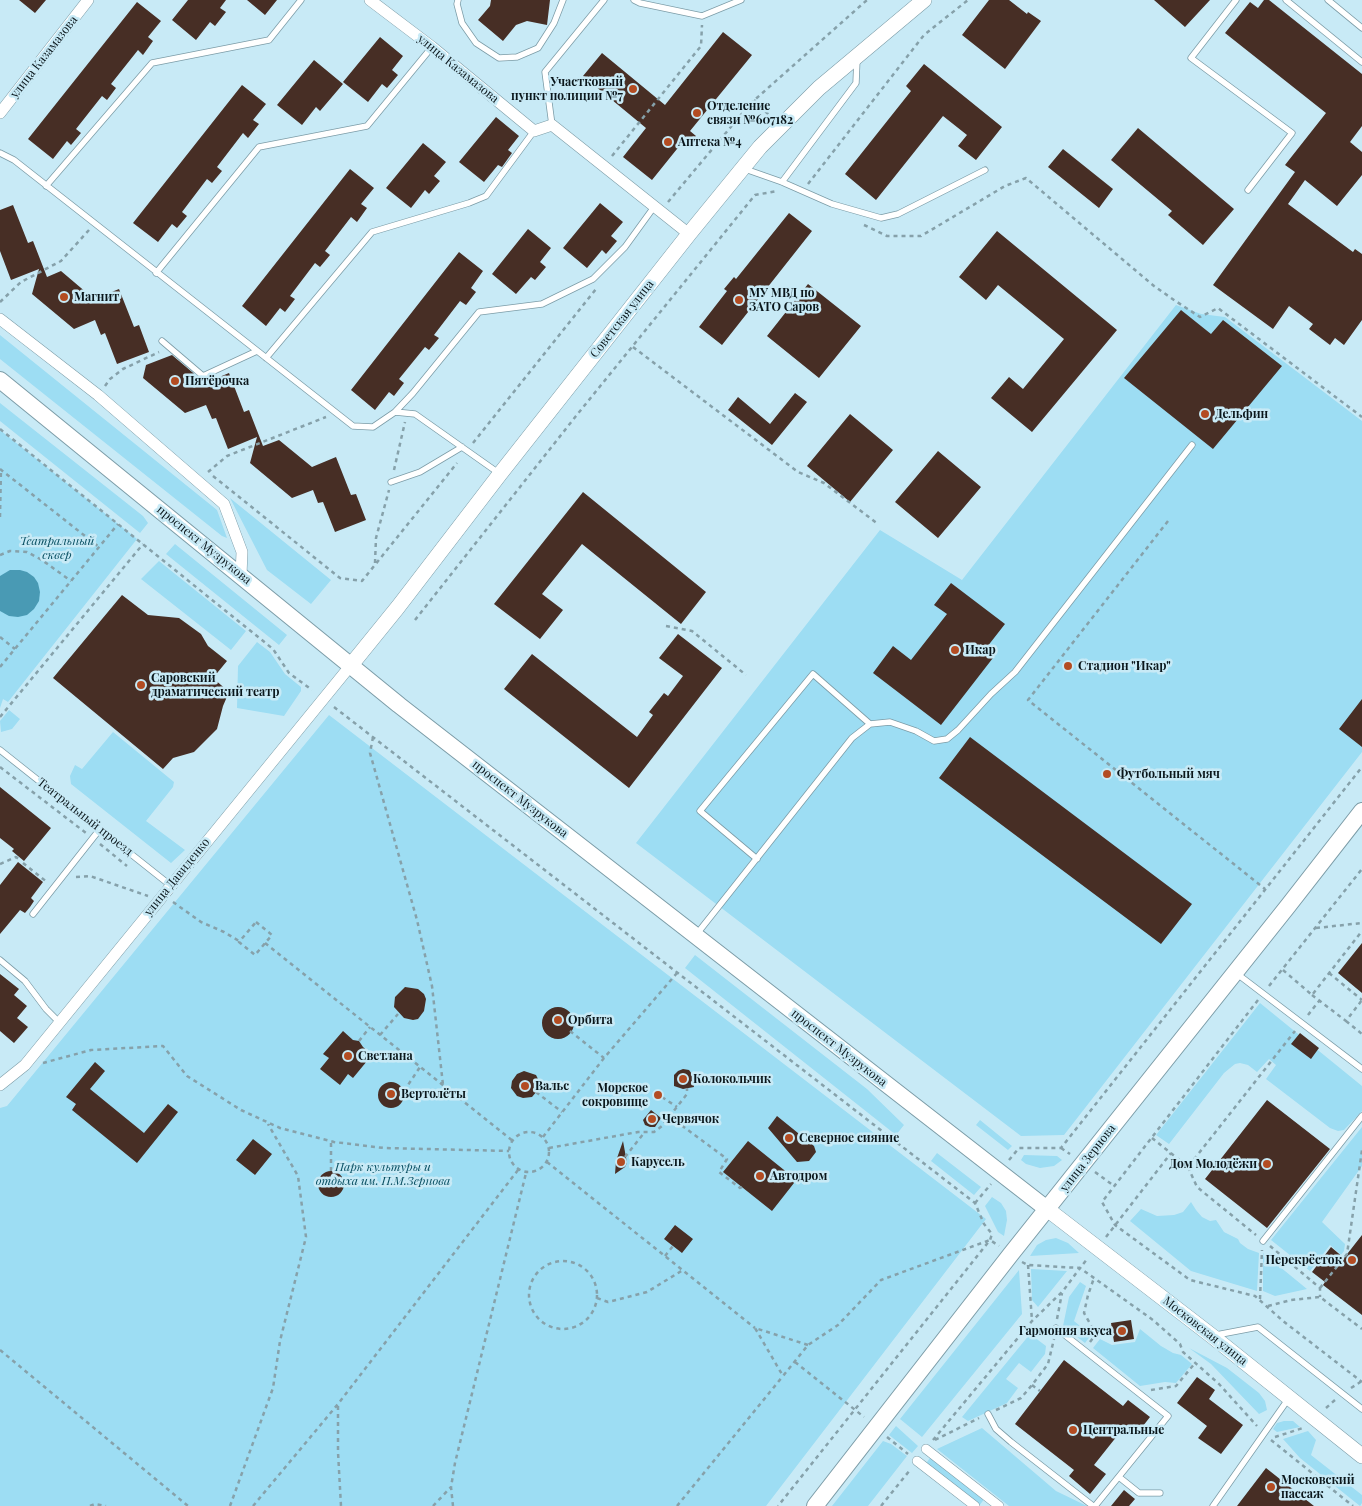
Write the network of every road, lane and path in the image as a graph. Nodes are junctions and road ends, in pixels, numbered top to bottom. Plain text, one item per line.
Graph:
1 (88, 0) edge
2 (302, 0) edge
3 (370, 0) edge
4 (458, 0) edge
5 (563, 0) edge
6 (604, 0) edge
7 (634, 0) edge
8 (741, 0) edge
9 (868, 0) edge
10 (924, 0) edge
11 (968, 0) edge
12 (1236, 0) edge
13 (1286, 0) edge
14 (1328, 0) edge
15 (702, 16) junction
16 (1362, 28) edge
17 (432, 47) junction
18 (857, 55) junction
19 (1362, 62) edge
20 (754, 100) junction
21 (0, 113) edge
22 (772, 117) dead end
23 (552, 126) junction
24 (534, 131) junction
25 (0, 153) edge
26 (603, 167) junction
27 (743, 168) junction
28 (985, 170) dead end
29 (782, 182) junction
30 (46, 186) junction
31 (796, 188) junction
32 (1248, 190) dead end
33 (657, 210) junction
34 (858, 222) dead end
35 (94, 224) junction
36 (689, 234) junction
37 (156, 273) junction
38 (602, 282) dead end
39 (0, 302) edge
40 (0, 319) edge
41 (162, 341) dead end
42 (169, 347) junction
43 (633, 347) junction
44 (257, 351) junction
45 (266, 358) junction
46 (0, 380) edge
47 (103, 387) dead end
48 (394, 412) junction
49 (336, 413) junction
50 (1362, 416) edge
51 (0, 429) edge
52 (1192, 445) dead end
53 (464, 449) junction
54 (0, 469) edge
55 (208, 472) dead end
56 (500, 474) junction
57 (391, 482) dead end
58 (0, 517) edge
59 (1168, 521) dead end
60 (118, 524) junction
61 (878, 524) dead end
62 (143, 544) junction
63 (99, 547) junction
64 (0, 555) edge
65 (241, 575) junction
66 (71, 581) junction
67 (362, 581) dead end
68 (415, 620) dead end
69 (666, 626) dead end
70 (0, 637) edge
71 (15, 649) junction
72 (351, 665) junction
73 (0, 668) edge
74 (746, 675) dead end
75 (312, 690) dead end
76 (331, 704) dead end
77 (0, 717) edge
78 (870, 724) junction
79 (372, 737) junction
80 (0, 750) edge
81 (1362, 766) edge
82 (0, 767) edge
83 (1362, 811) edge
84 (100, 829) junction
85 (88, 835) dead end
86 (96, 842) dead end
87 (757, 859) junction
88 (20, 860) dead end
89 (23, 863) dead end
90 (124, 863) dead end
91 (0, 864) edge
92 (1362, 869) edge
93 (62, 877) junction
94 (170, 885) junction
95 (54, 887) junction
96 (1265, 889) junction
97 (149, 896) dead end
98 (177, 906) dead end
99 (33, 914) dead end
100 (1362, 923) edge
101 (1316, 928) junction
102 (1362, 931) edge
103 (696, 935) junction
104 (240, 942) junction
105 (265, 943) junction
106 (0, 960) edge
107 (1282, 970) junction
108 (1235, 972) junction
109 (677, 973) junction
110 (1329, 973) junction
111 (1264, 994) junction
112 (1312, 994) junction
113 (1362, 1000) edge
114 (398, 1014) dead end
115 (1346, 1021) junction
116 (60, 1022) junction
117 (370, 1027) junction
118 (570, 1031) dead end
119 (1362, 1034) edge
120 (380, 1035) junction
121 (360, 1041) dead end
122 (604, 1058) junction
123 (1271, 1063) dead end
124 (37, 1065) dead end
125 (420, 1067) junction
126 (1362, 1068) edge
127 (0, 1085) edge
128 (443, 1085) junction
129 (687, 1088) dead end
130 (404, 1091) dead end
131 (536, 1092) dead end
132 (662, 1097) dead end
133 (677, 1107) junction
134 (562, 1112) junction
135 (669, 1116) junction
136 (1362, 1116) edge
137 (267, 1122) junction
138 (659, 1122) dead end
139 (662, 1126) junction
140 (645, 1132) junction
141 (543, 1137) junction
142 (1151, 1138) junction
143 (513, 1140) junction
144 (331, 1142) junction
145 (549, 1148) junction
146 (1019, 1148) dead end
147 (1362, 1150) edge
148 (509, 1151) junction
149 (1171, 1153) junction
150 (625, 1157) dead end
151 (547, 1162) junction
152 (1188, 1167) junction
153 (331, 1170) dead end
154 (518, 1170) junction
155 (526, 1172) junction
156 (742, 1187) dead end
157 (1047, 1209) junction
158 (1115, 1225) junction
159 (990, 1240) junction
160 (1263, 1241) junction
161 (673, 1246) dead end
162 (665, 1256) junction
163 (1080, 1268) junction
164 (683, 1270) junction
165 (1094, 1278) junction
166 (1320, 1288) junction
167 (1320, 1297) junction
168 (596, 1298) junction
169 (1260, 1300) junction
170 (1267, 1306) junction
171 (1032, 1321) junction
172 (755, 1328) junction
173 (1056, 1328) dead end
174 (1362, 1329) edge
175 (1096, 1334) dead end
176 (1212, 1336) junction
177 (808, 1345) junction
178 (0, 1350) edge
179 (1051, 1354) dead end
180 (795, 1362) junction
181 (1195, 1363) junction
182 (783, 1376) junction
183 (1362, 1382) edge
184 (1032, 1385) junction
185 (1040, 1391) dead end
186 (1136, 1391) junction
187 (1289, 1398) junction
188 (338, 1404) junction
189 (856, 1409) junction
190 (1362, 1409) edge
191 (988, 1414) junction
192 (1263, 1433) junction
193 (893, 1442) dead end
194 (926, 1449) dead end
195 (1362, 1456) edge
196 (917, 1461) junction
197 (1119, 1477) junction
198 (451, 1486) junction
199 (1160, 1493) dead end
200 (90, 1506) edge
201 (106, 1506) edge
202 (188, 1506) edge
203 (230, 1506) edge
204 (253, 1506) edge
205 (341, 1506) edge
206 (434, 1506) edge
207 (453, 1506) edge
208 (677, 1506) edge
209 (778, 1506) edge
210 (815, 1506) edge
211 (881, 1506) edge
212 (975, 1506) edge
213 (999, 1506) edge
214 (1094, 1506) edge
215 (1213, 1506) edge
216 (1353, 1506) edge

1 - 21 street, улица Казамазова
2 - 30 lane
3 - 17 street, улица Казамазова
4 - 5 lane
6 - 23 lane
7 - 15 lane
8 - 15 lane
9 - 20 path
10 - 18 street, Советская улица
11 - 31 path
12 - 32 lane
13 - 19 lane
14 - 16 lane
15 - 26 path
17 - 24 street, улица Казамазова
17 - 37 lane
18 - 27 street, Советская улица
18 - 29 lane
20 - 22 path
20 - 33 path
23 - 24 street
23 - 26 street
24 - 45 lane
25 - 30 lane
26 - 33 street
27 - 29 lane
27 - 36 street, Советская улица
28 - 31 lane
29 - 31 lane
30 - 35 lane
31 - 43 path
33 - 36 street
33 - 48 lane
34 - 50 path
35 - 37 lane
35 - 39 path
36 - 56 street, Советская улица
37 - 44 lane
38 - 53 path
40 - 65 street
41 - 42 lane
42 - 44 lane
42 - 47 path
43 - 61 path
43 - 68 path
44 - 45 lane
45 - 49 lane
46 - 65 main road, проспект Музрукова
48 - 49 lane
48 - 53 lane
49 - 55 path
51 - 60 path
52 - 78 lane
53 - 56 lane
53 - 57 lane
53 - 67 path
54 - 58 path
54 - 63 path
56 - 72 street, Советская улица
59 - 96 path
60 - 62 path
60 - 63 path
62 - 75 path
62 - 77 path
63 - 66 path
64 - 66 path
65 - 72 main road, проспект Музрукова
66 - 71 path
69 - 74 path
70 - 71 path
71 - 73 path
72 - 94 street, улица Давиденко
72 - 103 main road, проспект Музрукова
76 - 79 path
78 - 87 lane
78 - 87 lane
79 - 109 path
79 - 128 path
80 - 84 lane, Театральный проезд
81 - 96 path
82 - 85 path
83 - 108 main road, улица Зернова
84 - 93 lane
84 - 94 lane, Театральный проезд
86 - 90 path
87 - 103 lane
88 - 91 path
89 - 95 path
92 - 101 path
93 - 95 lane
93 - 97 path
94 - 116 street, улица Давиденко
95 - 99 lane
96 - 146 path
98 - 104 path
100 - 101 path
101 - 107 path
102 - 110 path
103 - 157 main road, проспект Музрукова
104 - 105 path
104 - 105 path
105 - 117 path
106 - 116 lane
107 - 111 path
107 - 112 path
108 - 111 lane
108 - 157 main road, улица Зернова
109 - 122 path
109 - 159 path
110 - 112 path
110 - 113 path
111 - 126 lane
111 - 142 path
112 - 115 path
113 - 115 path
114 - 120 path
115 - 119 path
116 - 127 street, улица Давиденко
117 - 120 path
117 - 121 path
118 - 122 path
120 - 125 path
122 - 134 path
123 - 152 path
124 - 137 path
125 - 128 path
125 - 130 path
128 - 143 path
129 - 133 path
131 - 134 path
132 - 133 path
133 - 135 path
134 - 141 path
135 - 139 path
135 - 156 path
136 - 160 lane
137 - 144 path
137 - 203 path
138 - 139 path
139 - 140 path
140 - 145 path
140 - 150 path
141 - 143 path
141 - 145 path
142 - 149 path
142 - 158 path
143 - 148 path
144 - 148 path
144 - 153 path
145 - 151 path
147 - 166 path
148 - 154 path
149 - 152 path
149 - 158 path
151 - 155 path
151 - 162 path
152 - 160 path
154 - 155 path
154 - 188 path
155 - 198 path
157 - 176 street, Московская улица
157 - 210 main road, улица Зернова
158 - 169 path
159 - 177 path
159 - 189 path
160 - 166 path
160 - 169 path
161 - 162 path
162 - 164 path
163 - 165 path
163 - 171 path
163 - 171 path
164 - 168 path
164 - 172 path
165 - 175 path
165 - 181 path
166 - 167 path
167 - 170 path
167 - 174 path
168 - 168 path
169 - 170 path
170 - 183 path
171 - 191 path
172 - 177 path
172 - 182 path
173 - 186 lane
176 - 187 street, Московская улица
176 - 190 lane
177 - 180 path
178 - 202 path
179 - 184 path
180 - 182 path
180 - 189 path
181 - 186 path
181 - 192 path
182 - 208 path
184 - 185 path
184 - 191 path
186 - 197 lane
187 - 192 lane
187 - 195 street, Московская улица
188 - 204 path
188 - 205 path
189 - 209 path
191 - 214 lane
192 - 215 lane
192 - 216 path
193 - 196 path
194 - 213 street
196 - 211 path
196 - 212 street
197 - 199 lane
197 - 214 lane
198 - 206 path
198 - 207 path
200 - 201 path

